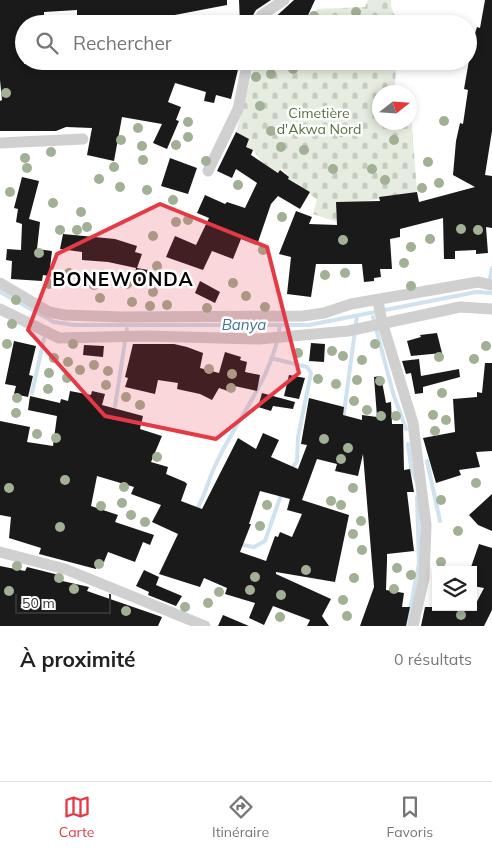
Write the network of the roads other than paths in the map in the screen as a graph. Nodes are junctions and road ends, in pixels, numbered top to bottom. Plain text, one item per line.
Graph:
1 (284, 0) edge
2 (262, 15) edge
3 (246, 70) edge
4 (84, 139) dead end
5 (0, 143) edge
6 (208, 172) dead end
7 (0, 283) edge
8 (492, 285) edge
9 (0, 309) edge
10 (492, 309) edge
11 (381, 311) junction
12 (0, 552) edge
13 (205, 626) edge
14 (413, 626) edge

1 - 2 street
3 - 6 street
4 - 5 street
7 - 11 street
8 - 11 street
9 - 11 street
10 - 11 street
11 - 14 street
12 - 13 street

